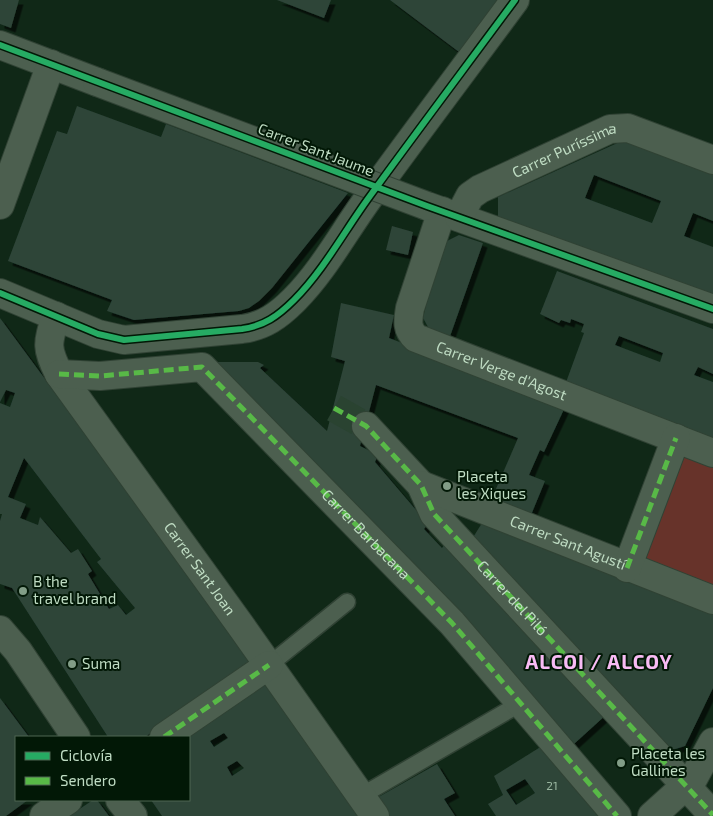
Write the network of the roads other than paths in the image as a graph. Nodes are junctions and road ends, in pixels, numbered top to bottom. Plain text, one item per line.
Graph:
1 (515, 0) edge
2 (0, 45) edge
3 (51, 64) junction
4 (713, 160) edge
5 (0, 205) edge
6 (443, 211) junction
7 (0, 293) edge
8 (713, 310) edge
9 (56, 316) junction
10 (59, 374) junction
11 (366, 426) tunnel mouth
12 (676, 438) junction
13 (713, 453) edge
14 (422, 485) junction
15 (627, 568) junction
16 (713, 600) edge
17 (347, 602) dead end
18 (0, 630) edge
19 (268, 664) junction
20 (509, 710) dead end
21 (75, 736) edge
22 (165, 736) edge
23 (712, 746) edge
24 (686, 787) junction
25 (66, 801) edge
26 (121, 801) edge
27 (368, 806) edge
28 (713, 815) edge
29 (44, 816) edge
30 (133, 816) edge
31 (617, 816) edge
32 (652, 816) edge

1 - 9 street
2 - 3 street, Carrer Sant Jaume
3 - 5 street
3 - 6 street, Carrer Sant Jaume, bridge
4 - 6 street, Carrer Puríssima
6 - 8 street, Carrer Sant Jaume
6 - 12 street, Carrer Verge d'Agost
7 - 9 street
9 - 10 street, Carrer Sant Joan
10 - 19 street, Carrer Sant Joan
10 - 31 street, Carrer Barbacana
11 - 14 street, Carrer del Piló
12 - 13 street, Carrer Verge d'Agost
12 - 15 street
14 - 15 street, Carrer Sant Agustí
14 - 24 street, Carrer del Piló
15 - 16 street, Carrer Sant Agustí
17 - 19 lane
18 - 21 street
19 - 22 street
19 - 27 street, Carrer Sant Joan
20 - 27 lane
23 - 24 street
24 - 28 street, Carrer del Piló
24 - 32 street
25 - 29 street
26 - 30 street

